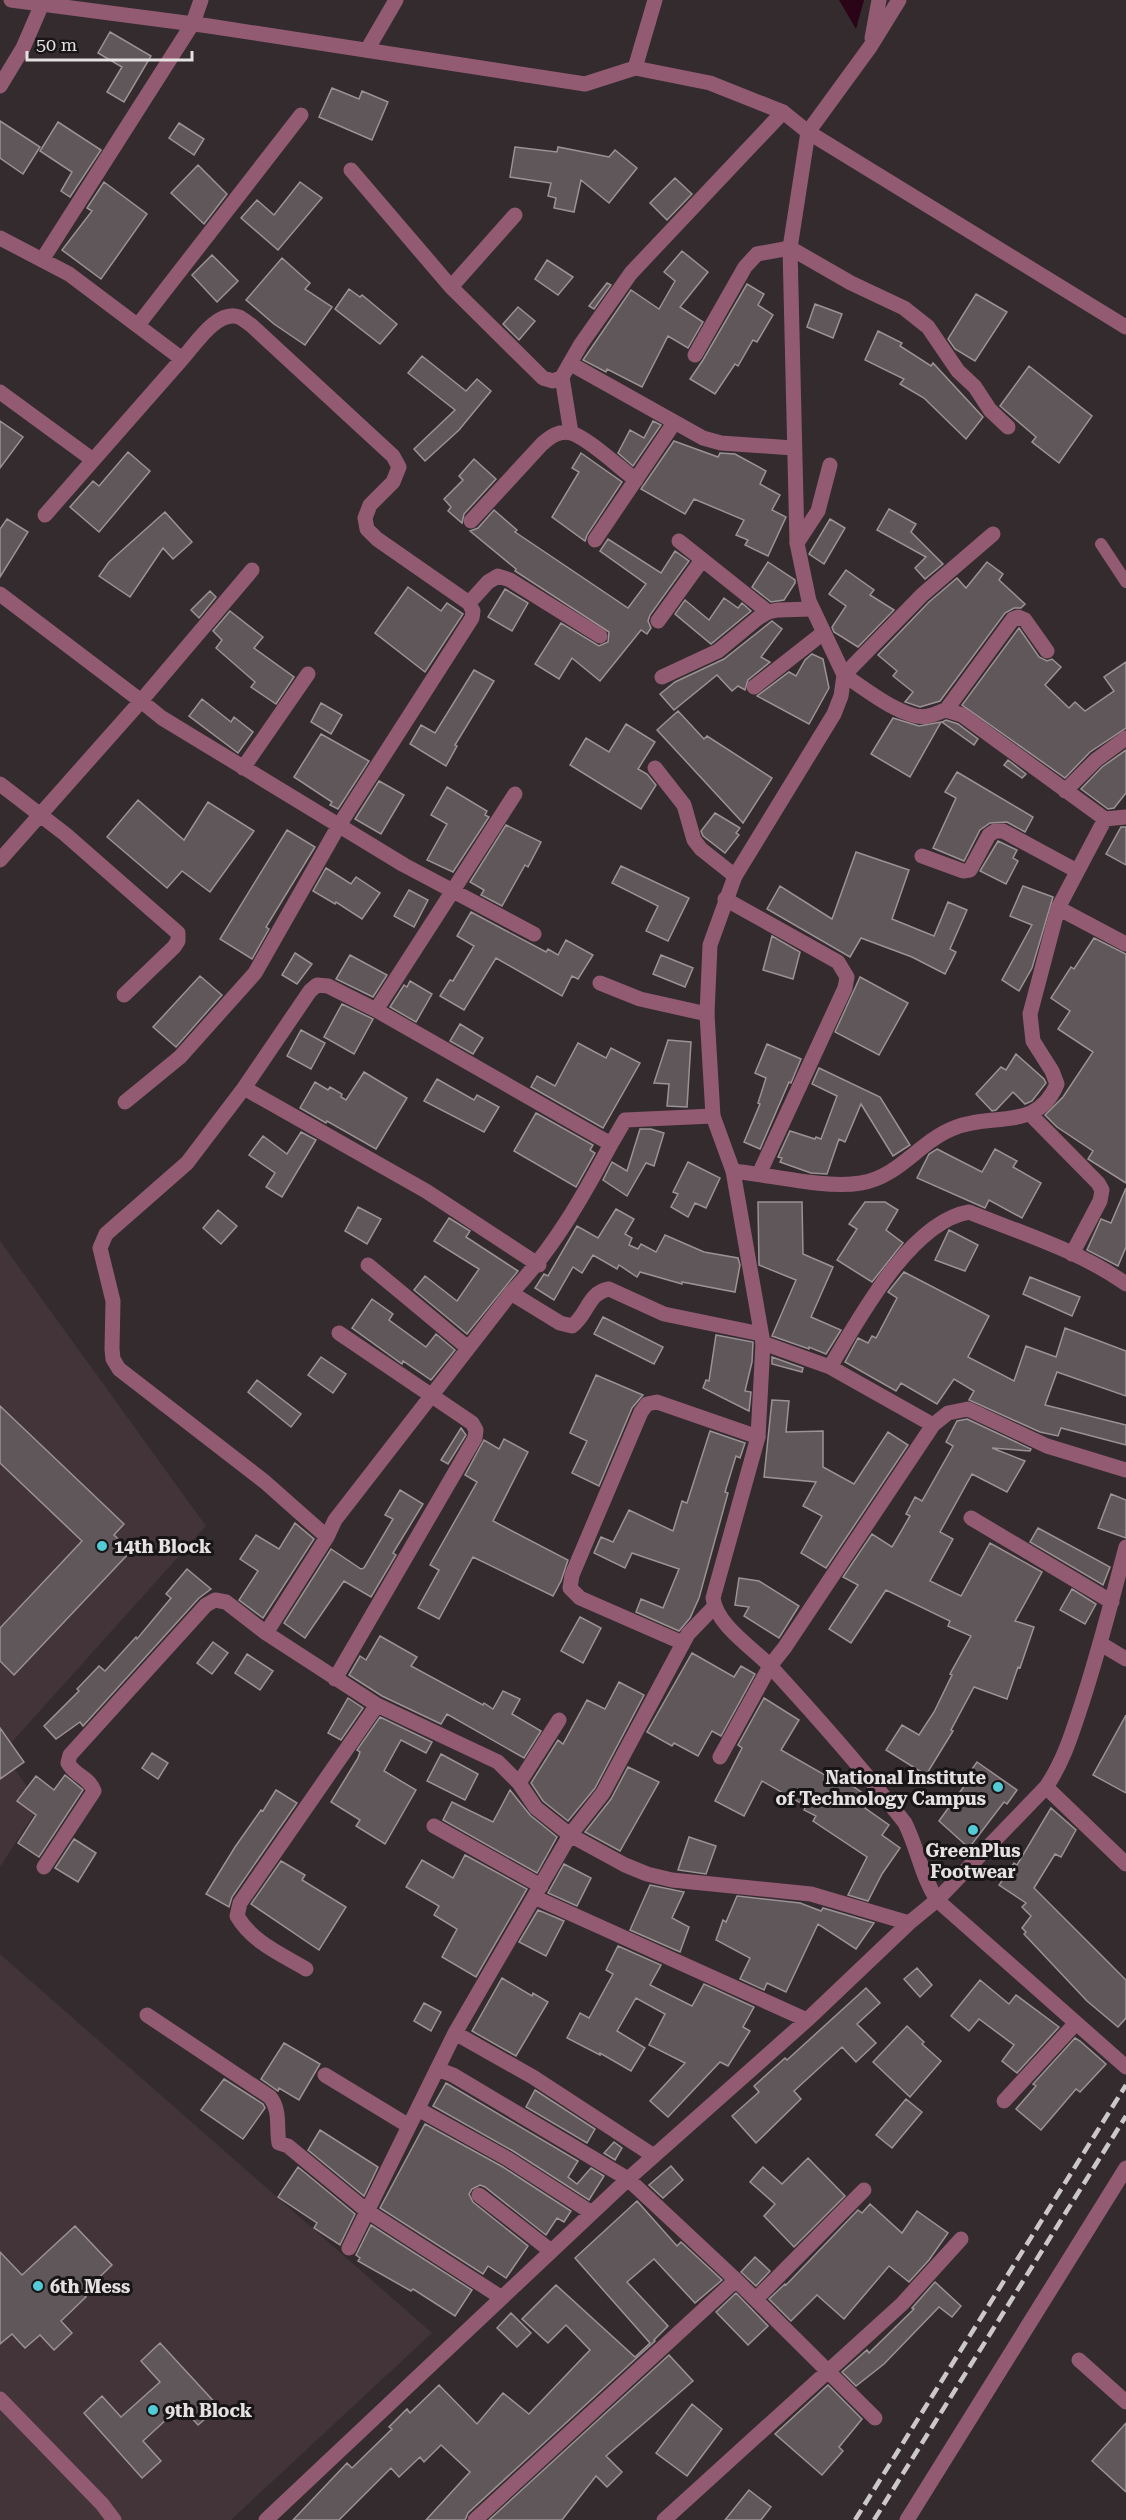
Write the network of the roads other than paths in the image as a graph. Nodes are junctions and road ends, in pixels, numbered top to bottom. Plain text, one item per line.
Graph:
1 (11, 0) edge
2 (201, 0) edge
3 (396, 0) edge
4 (655, 0) edge
5 (879, 0) edge
6 (899, 0) edge
7 (42, 4) junction
8 (193, 23) junction
9 (870, 47) junction
10 (367, 50) junction
11 (636, 68) junction
12 (0, 86) edge
13 (783, 112) junction
14 (301, 115) dead end
15 (808, 132) junction
16 (351, 170) dead end
17 (515, 215) dead end
18 (0, 238) edge
19 (790, 248) junction
20 (42, 260) junction
21 (451, 287) junction
22 (138, 326) junction
23 (1126, 327) edge
24 (695, 355) dead end
25 (182, 359) junction
26 (571, 364) junction
27 (562, 377) junction
28 (0, 392) edge
29 (674, 423) junction
30 (1008, 427) dead end
31 (571, 433) junction
32 (793, 448) junction
33 (93, 460) junction
34 (830, 465) dead end
35 (636, 480) junction
36 (45, 515) dead end
37 (471, 521) dead end
38 (993, 534) dead end
39 (595, 540) dead end
40 (679, 542) dead end
41 (797, 543) junction
42 (1101, 544) dead end
43 (702, 560) junction
44 (252, 570) dead end
45 (1126, 582) edge
46 (0, 594) edge
47 (469, 603) junction
48 (812, 609) junction
49 (768, 612) junction
50 (658, 621) dead end
51 (823, 633) junction
52 (600, 636) dead end
53 (1047, 651) dead end
54 (308, 674) dead end
55 (844, 675) junction
56 (662, 677) dead end
57 (754, 687) dead end
58 (141, 701) junction
59 (946, 710) junction
60 (1126, 738) edge
61 (243, 768) junction
62 (655, 768) dead end
63 (0, 784) edge
64 (1065, 790) junction
65 (515, 794) dead end
66 (39, 814) junction
67 (1126, 817) edge
68 (1105, 819) junction
69 (338, 827) junction
70 (922, 855) dead end
71 (0, 860) edge
72 (1077, 871) junction
73 (735, 876) junction
74 (454, 889) junction
75 (725, 899) junction
76 (1059, 909) junction
77 (534, 934) dead end
78 (1126, 944) edge
79 (600, 983) dead end
80 (124, 995) dead end
81 (376, 1010) junction
82 (707, 1014) junction
83 (244, 1088) junction
84 (125, 1102) dead end
85 (1032, 1115) junction
86 (713, 1116) junction
87 (611, 1144) junction
88 (734, 1171) junction
89 (759, 1174) junction
90 (1072, 1254) junction
91 (538, 1264) junction
92 (368, 1265) dead end
93 (1126, 1284) edge
94 (511, 1293) junction
95 (339, 1333) dead end
96 (762, 1338) junction
97 (468, 1348) junction
98 (830, 1367) junction
99 (432, 1397) junction
100 (933, 1425) junction
101 (758, 1437) junction
102 (1126, 1470) edge
103 (971, 1518) dead end
104 (327, 1537) junction
105 (1126, 1547) edge
106 (1124, 1565) edge
107 (1112, 1602) junction
108 (714, 1607) junction
109 (266, 1633) junction
110 (683, 1643) junction
111 (1101, 1644) junction
112 (1126, 1659) edge
113 (770, 1666) junction
114 (335, 1679) junction
115 (376, 1705) junction
116 (559, 1720) dead end
117 (720, 1757) dead end
118 (519, 1783) junction
119 (1046, 1787) junction
120 (434, 1826) dead end
121 (570, 1835) junction
122 (1126, 1864) edge
123 (44, 1867) dead end
124 (538, 1891) junction
125 (938, 1899) junction
126 (909, 1923) junction
127 (306, 1969) dead end
128 (147, 2015) dead end
129 (807, 2020) junction
130 (1075, 2024) junction
131 (455, 2033) junction
132 (1126, 2067) edge
133 (437, 2069) junction
134 (325, 2075) dead end
135 (1004, 2101) dead end
136 (418, 2109) junction
137 (409, 2126) junction
138 (654, 2156) junction
139 (1126, 2168) edge
140 (628, 2179) junction
141 (864, 2190) dead end
142 (479, 2195) dead end
143 (367, 2211) junction
144 (592, 2213) junction
145 (961, 2239) dead end
146 (349, 2248) dead end
147 (551, 2251) junction
148 (736, 2280) junction
149 (502, 2298) junction
150 (756, 2300) junction
151 (1079, 2360) dead end
152 (829, 2372) junction
153 (0, 2399) edge
154 (1126, 2402) edge
155 (875, 2418) dead end
156 (114, 2520) edge
157 (266, 2520) edge
158 (475, 2520) edge
159 (664, 2520) edge
160 (907, 2520) edge

1 - 7 street
2 - 8 street
3 - 10 street
4 - 11 street
5 - 9 street
6 - 9 street
7 - 8 street
7 - 12 street
8 - 10 street
8 - 20 street
9 - 15 street
10 - 11 street
11 - 13 street
13 - 15 street
13 - 26 street
14 - 22 street
15 - 19 street
15 - 23 street
16 - 21 street
17 - 21 street
18 - 20 street
19 - 24 street
19 - 30 street
19 - 32 street
20 - 22 street
21 - 27 street
22 - 25 street
25 - 33 street
25 - 47 street
26 - 27 street
26 - 29 street
27 - 31 street
28 - 33 street
29 - 32 street
29 - 35 street
31 - 35 street
31 - 37 street
32 - 41 street
33 - 36 street
34 - 41 street
35 - 39 street
38 - 55 street
40 - 43 street
41 - 48 street
42 - 45 lane
43 - 49 street
43 - 50 street
44 - 58 street
46 - 58 street
47 - 52 street
47 - 69 street
48 - 49 street
48 - 51 street
49 - 56 street
51 - 55 street
51 - 57 street
53 - 59 street
54 - 61 street
55 - 59 street
55 - 73 street
58 - 61 street
58 - 66 street
59 - 64 street
60 - 64 street
61 - 69 street
62 - 73 street
63 - 66 street
64 - 68 street
65 - 74 street
66 - 71 street
66 - 80 street
67 - 68 street
68 - 72 street
69 - 74 street
69 - 84 street
70 - 72 street
72 - 76 street
73 - 75 street
74 - 77 street
74 - 81 street
75 - 82 street
75 - 89 street
76 - 78 street
76 - 85 street
79 - 82 street
81 - 83 street
81 - 87 street
82 - 86 street
83 - 91 street
83 - 104 street
85 - 89 street
85 - 90 street
86 - 87 street
86 - 88 street
87 - 91 street
88 - 89 street
88 - 96 street
90 - 93 street
90 - 98 street
91 - 94 street
92 - 97 street
94 - 96 street
94 - 97 street
95 - 99 street
96 - 98 street
96 - 101 street
97 - 99 street
98 - 100 street
99 - 104 street
99 - 114 street
100 - 102 street
100 - 113 street
101 - 108 street
101 - 110 street
103 - 107 street
104 - 109 street
105 - 106 street
106 - 107 street
107 - 111 street
108 - 110 street
108 - 113 street
109 - 114 street
109 - 123 street
110 - 121 street
111 - 112 street
111 - 119 street
113 - 117 street
113 - 125 street
114 - 115 street
115 - 118 street
115 - 127 street
116 - 118 street
118 - 121 street
119 - 122 street
119 - 125 street
120 - 124 street
121 - 124 street
121 - 126 street
124 - 129 street
124 - 131 street
125 - 126 street
125 - 130 street
126 - 129 street
128 - 143 street
129 - 138 street
130 - 132 street
130 - 135 street
131 - 133 street
131 - 138 street
133 - 136 street
133 - 140 street
134 - 137 street
136 - 137 street
136 - 144 street
137 - 143 street
138 - 140 street
139 - 160 street
140 - 144 street
140 - 148 street
141 - 150 street
142 - 147 street
143 - 146 street
143 - 149 street
144 - 147 street
145 - 152 street
147 - 149 street
148 - 150 street
148 - 158 street
149 - 157 street
150 - 152 street
151 - 154 street
152 - 155 street
152 - 159 street
153 - 156 street

